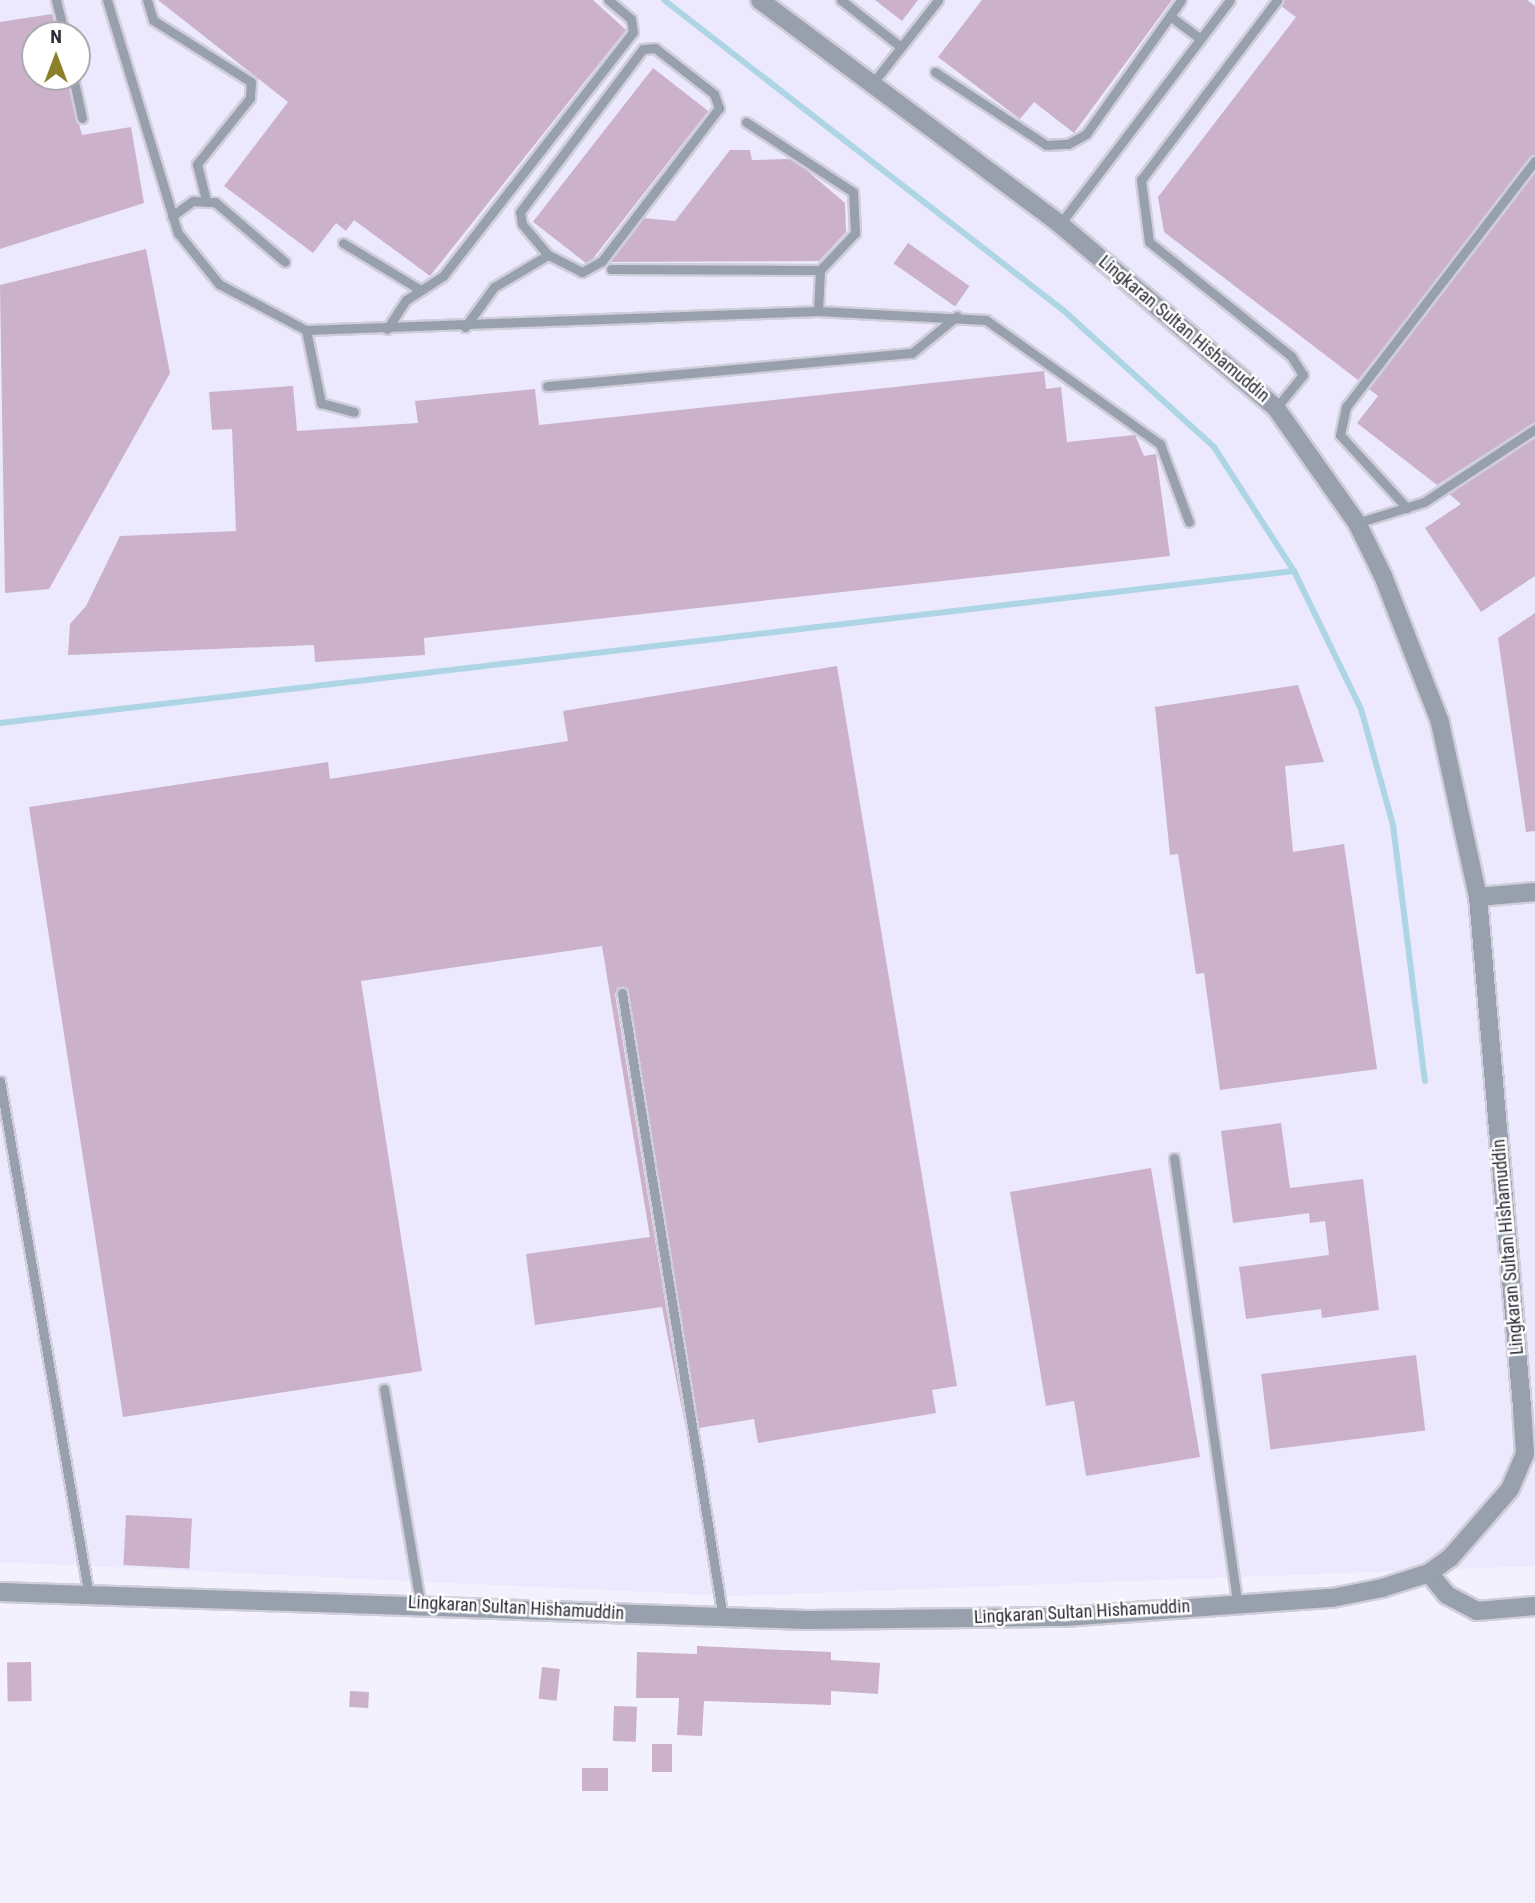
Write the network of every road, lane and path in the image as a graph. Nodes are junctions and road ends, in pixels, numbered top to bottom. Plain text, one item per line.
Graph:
1 (55, 0) edge
2 (107, 0) edge
3 (147, 0) edge
4 (608, 0) edge
5 (760, 0) edge
6 (841, 0) edge
7 (938, 0) edge
8 (1181, 0) edge
9 (1230, 0) edge
10 (1277, 0) edge
11 (1170, 16) junction
12 (61, 21) edge
13 (1200, 39) junction
14 (901, 47) junction
15 (936, 72) dead end
16 (872, 84) junction
17 (77, 91) edge
18 (82, 118) dead end
19 (746, 122) dead end
20 (1535, 161) edge
21 (206, 201) junction
22 (172, 216) junction
23 (1060, 224) junction
24 (343, 243) dead end
25 (548, 255) junction
26 (285, 261) dead end
27 (611, 269) dead end
28 (820, 270) junction
29 (419, 289) junction
30 (818, 310) junction
31 (957, 316) junction
32 (465, 327) junction
33 (387, 329) junction
34 (306, 330) junction
35 (547, 386) dead end
36 (1276, 408) junction
37 (354, 412) dead end
38 (1535, 429) edge
39 (1407, 508) junction
40 (1189, 522) dead end
41 (1357, 523) junction
42 (1535, 892) edge
43 (1478, 897) junction
44 (622, 993) dead end
45 (0, 1081) edge
46 (1174, 1158) dead end
47 (384, 1389) dead end
48 (1429, 1573) junction
49 (0, 1592) edge
50 (89, 1596) junction
51 (420, 1602) junction
52 (1237, 1603) junction
53 (1535, 1606) edge
54 (723, 1618) junction

1 - 12 lane
2 - 22 lane
3 - 21 lane
4 - 29 lane
5 - 16 street, Lingkaran Sultan Hishamuddin
6 - 14 lane
7 - 14 lane
8 - 11 lane
9 - 13 lane
10 - 36 lane
11 - 13 lane
11 - 15 lane
13 - 23 lane
14 - 16 lane
16 - 23 street, Lingkaran Sultan Hishamuddin
17 - 18 lane
19 - 28 lane
20 - 39 lane
21 - 22 lane
21 - 26 lane
22 - 34 lane
23 - 36 street, Lingkaran Sultan Hishamuddin
24 - 29 lane
25 - 25 lane
25 - 32 lane
27 - 28 lane
28 - 30 lane
29 - 33 lane
30 - 31 lane
30 - 32 lane
31 - 35 lane
31 - 40 lane
32 - 33 lane
33 - 34 lane
34 - 37 lane
36 - 41 street, Lingkaran Sultan Hishamuddin
38 - 39 lane
39 - 41 lane
41 - 43 street, Lingkaran Sultan Hishamuddin
42 - 43 street
43 - 48 street, Lingkaran Sultan Hishamuddin
44 - 54 lane
45 - 50 lane
46 - 52 lane
47 - 51 lane
48 - 52 street, Lingkaran Sultan Hishamuddin
48 - 53 street
49 - 50 street, Lingkaran Sultan Hishamuddin
50 - 51 street, Lingkaran Sultan Hishamuddin
51 - 54 street, Lingkaran Sultan Hishamuddin
52 - 54 street, Lingkaran Sultan Hishamuddin

